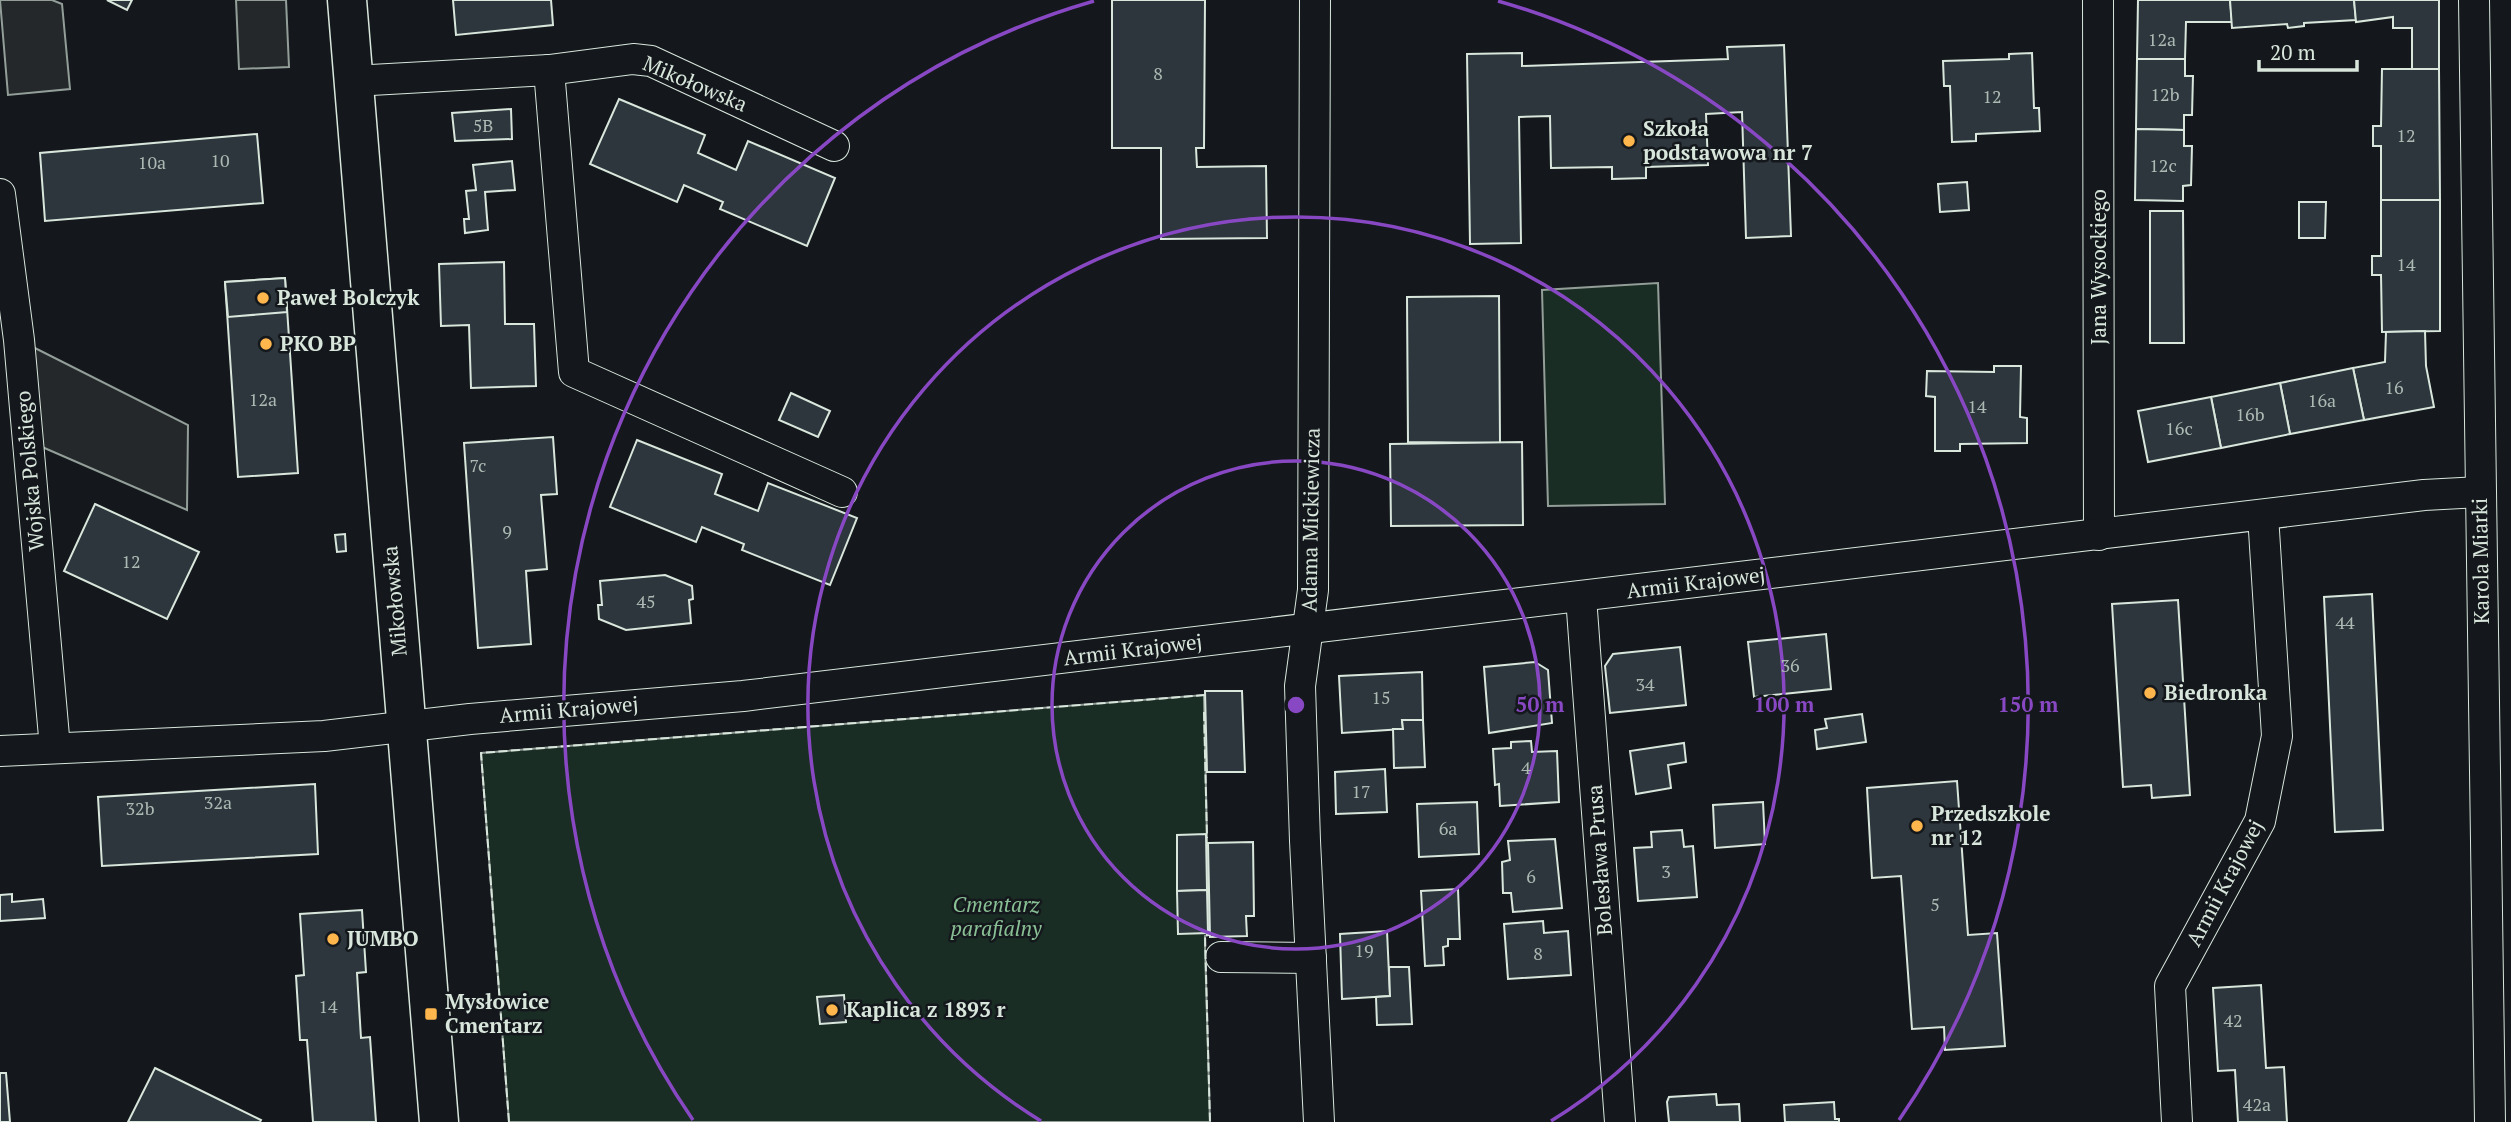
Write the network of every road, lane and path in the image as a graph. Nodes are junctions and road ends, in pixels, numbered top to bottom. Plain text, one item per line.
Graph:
1 (347, 0) edge
2 (1315, 0) edge
3 (2098, 0) edge
4 (2474, 0) edge
5 (549, 70) junction
6 (353, 81) junction
7 (834, 146) dead end
8 (0, 194) edge
9 (842, 492) dead end
10 (2480, 492) junction
11 (2263, 515) junction
12 (2099, 535) junction
13 (1581, 597) junction
14 (1308, 628) junction
15 (407, 727) junction
16 (55, 748) junction
17 (0, 751) edge
18 (1221, 957) dead end
19 (1311, 958) junction
20 (439, 1122) edge
21 (1319, 1122) edge
22 (1620, 1122) edge
23 (2177, 1122) edge
24 (2490, 1122) edge

1 - 6 street, Mikołowska
2 - 14 street, Adama Mickiewicza
3 - 12 street, Jana Wysockiego
4 - 10 street, Karola Miarki
5 - 6 street, Mikołowska
5 - 7 street, Mikołowska
5 - 9 street
6 - 15 street, Mikołowska
8 - 16 street, Wojska Polskiego
10 - 11 street, Armii Krajowej
10 - 24 street, Karola Miarki
11 - 12 street, Armii Krajowej
11 - 23 street, Armii Krajowej
12 - 13 street, Armii Krajowej
13 - 14 street, Armii Krajowej
13 - 22 street, Bolesława Prusa
14 - 15 street, Armii Krajowej
14 - 19 street, Adama Mickiewicza
15 - 16 street, Armii Krajowej
15 - 20 street, Mikołowska
16 - 17 street, Armii Krajowej
18 - 19 street
19 - 21 street, Adama Mickiewicza

